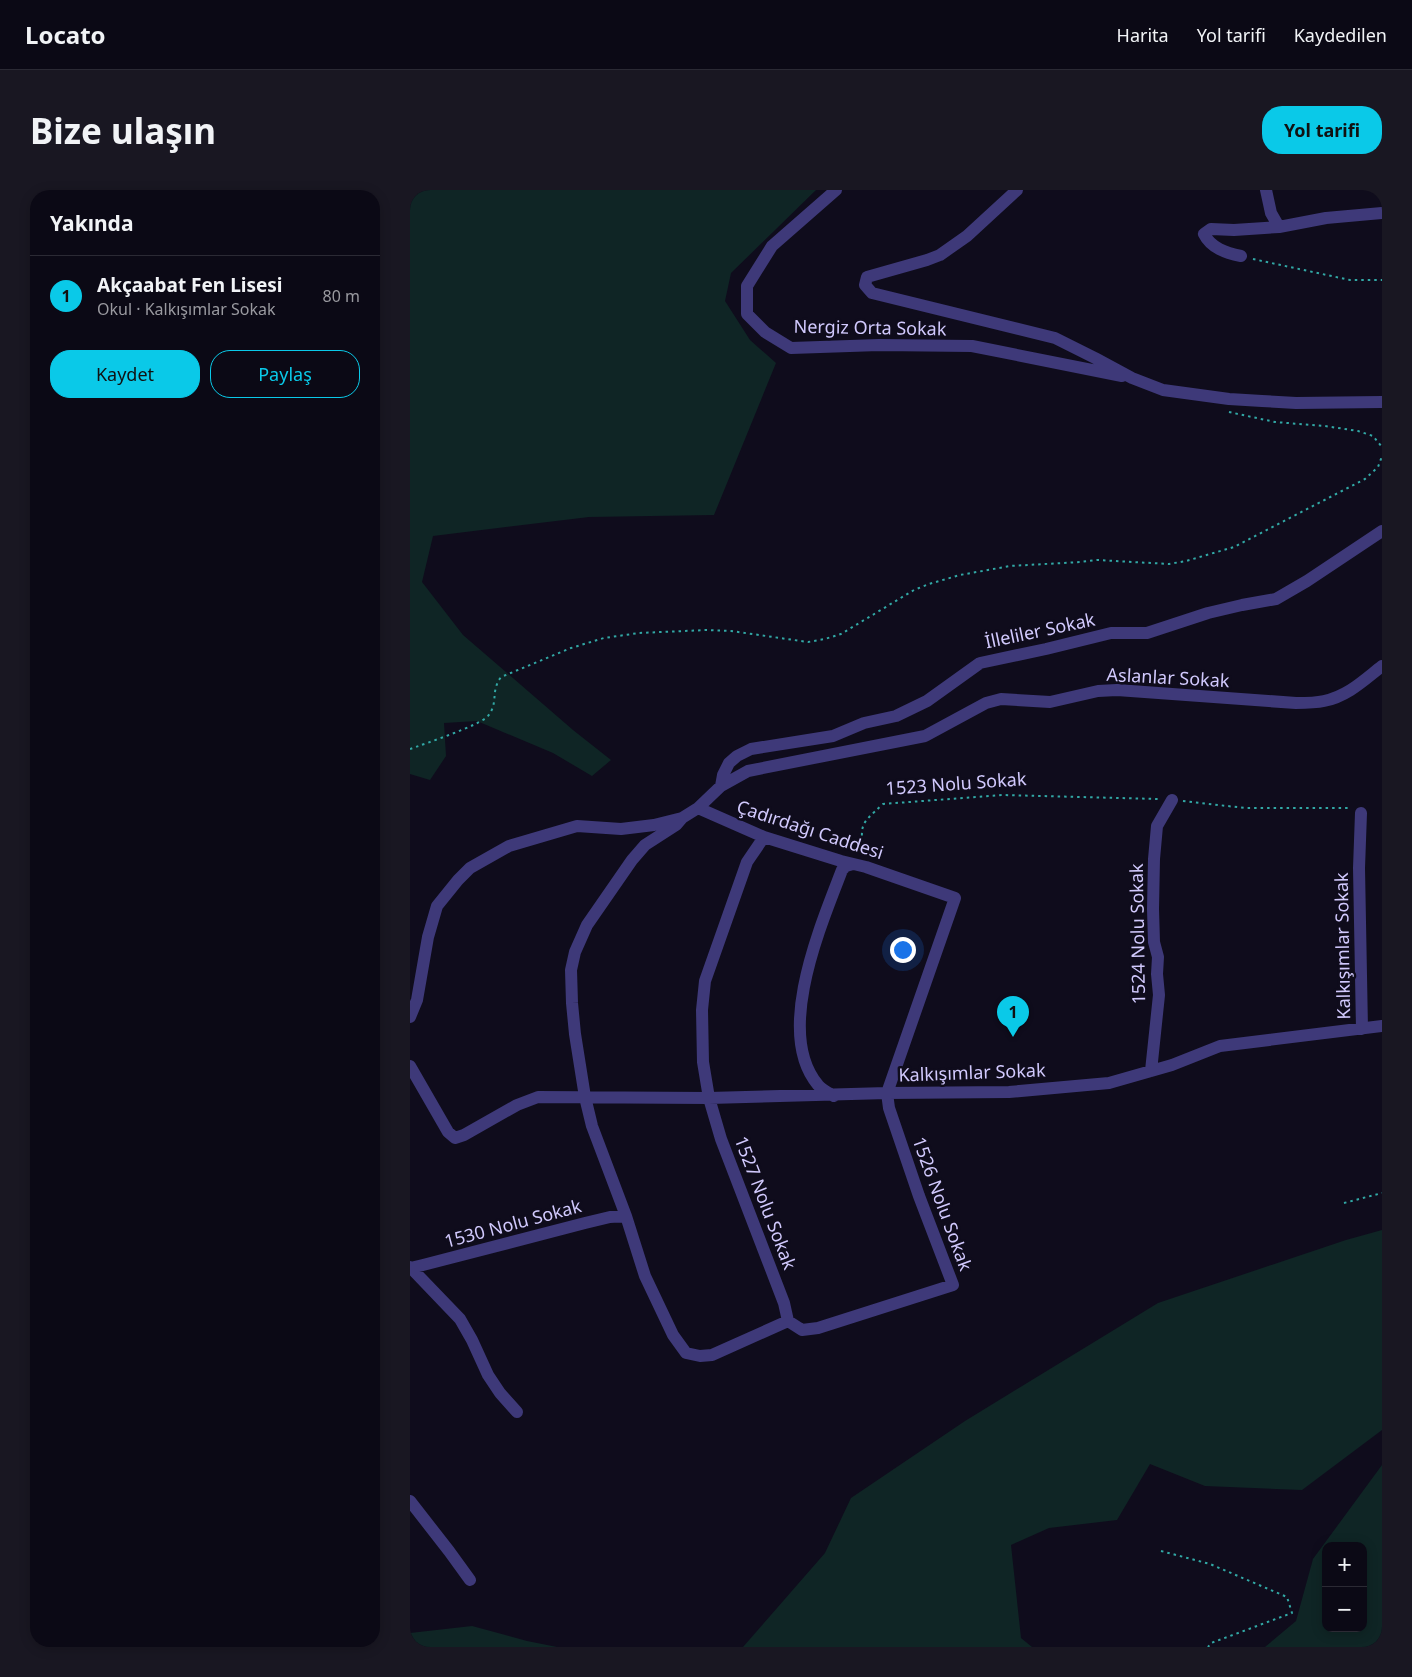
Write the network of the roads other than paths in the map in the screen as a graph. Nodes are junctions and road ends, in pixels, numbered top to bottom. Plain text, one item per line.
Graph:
1 (836, 190) edge
2 (1017, 190) edge
3 (1266, 190) edge
4 (1382, 213) edge
5 (1279, 227) junction
6 (1240, 256) road end
7 (1132, 378) junction
8 (1382, 402) edge
9 (1382, 531) edge
10 (1382, 666) edge
11 (721, 786) junction
12 (1172, 800) road end
13 (698, 808) junction
14 (1361, 813) road end
15 (682, 818) junction
16 (764, 837) junction
17 (853, 864) junction
18 (410, 1016) edge
19 (1382, 1026) edge
20 (1362, 1029) junction
21 (410, 1066) edge
22 (1152, 1071) junction
23 (887, 1093) junction
24 (834, 1096) junction
25 (585, 1097) junction
26 (709, 1098) junction
27 (626, 1216) junction
28 (411, 1267) edge
29 (788, 1321) junction
30 (517, 1412) dead end
31 (410, 1501) edge
32 (470, 1580) dead end

1 - 7 street, Nergiz Orta Sokak
2 - 7 street
3 - 5 street
4 - 5 street
5 - 6 street
7 - 8 street
9 - 11 street, İlleliler Sokak
10 - 11 street, Aslanlar Sokak
11 - 13 street, Aslanlar Sokak
12 - 22 street, 1524 Nolu Sokak
13 - 15 street
13 - 16 street, Çadırdağı Caddesi
14 - 20 street, Kalkışımlar Sokak
15 - 18 street
15 - 25 street
16 - 17 street, Çadırdağı Caddesi
16 - 26 street, 1527 Nolu Sokak
17 - 23 street, Çadırdağı Caddesi
17 - 24 street
19 - 20 street
20 - 22 street, Kalkışımlar Sokak
21 - 25 street, Kalkışımlar Sokak
22 - 23 street, Kalkışımlar Sokak
23 - 24 street, Kalkışımlar Sokak
23 - 29 street, 1526 Nolu Sokak
24 - 26 street, Kalkışımlar Sokak
25 - 26 street, Kalkışımlar Sokak
25 - 27 street
26 - 29 street, 1527 Nolu Sokak
27 - 28 street, 1530 Nolu Sokak
27 - 29 street
28 - 30 street
31 - 32 street

